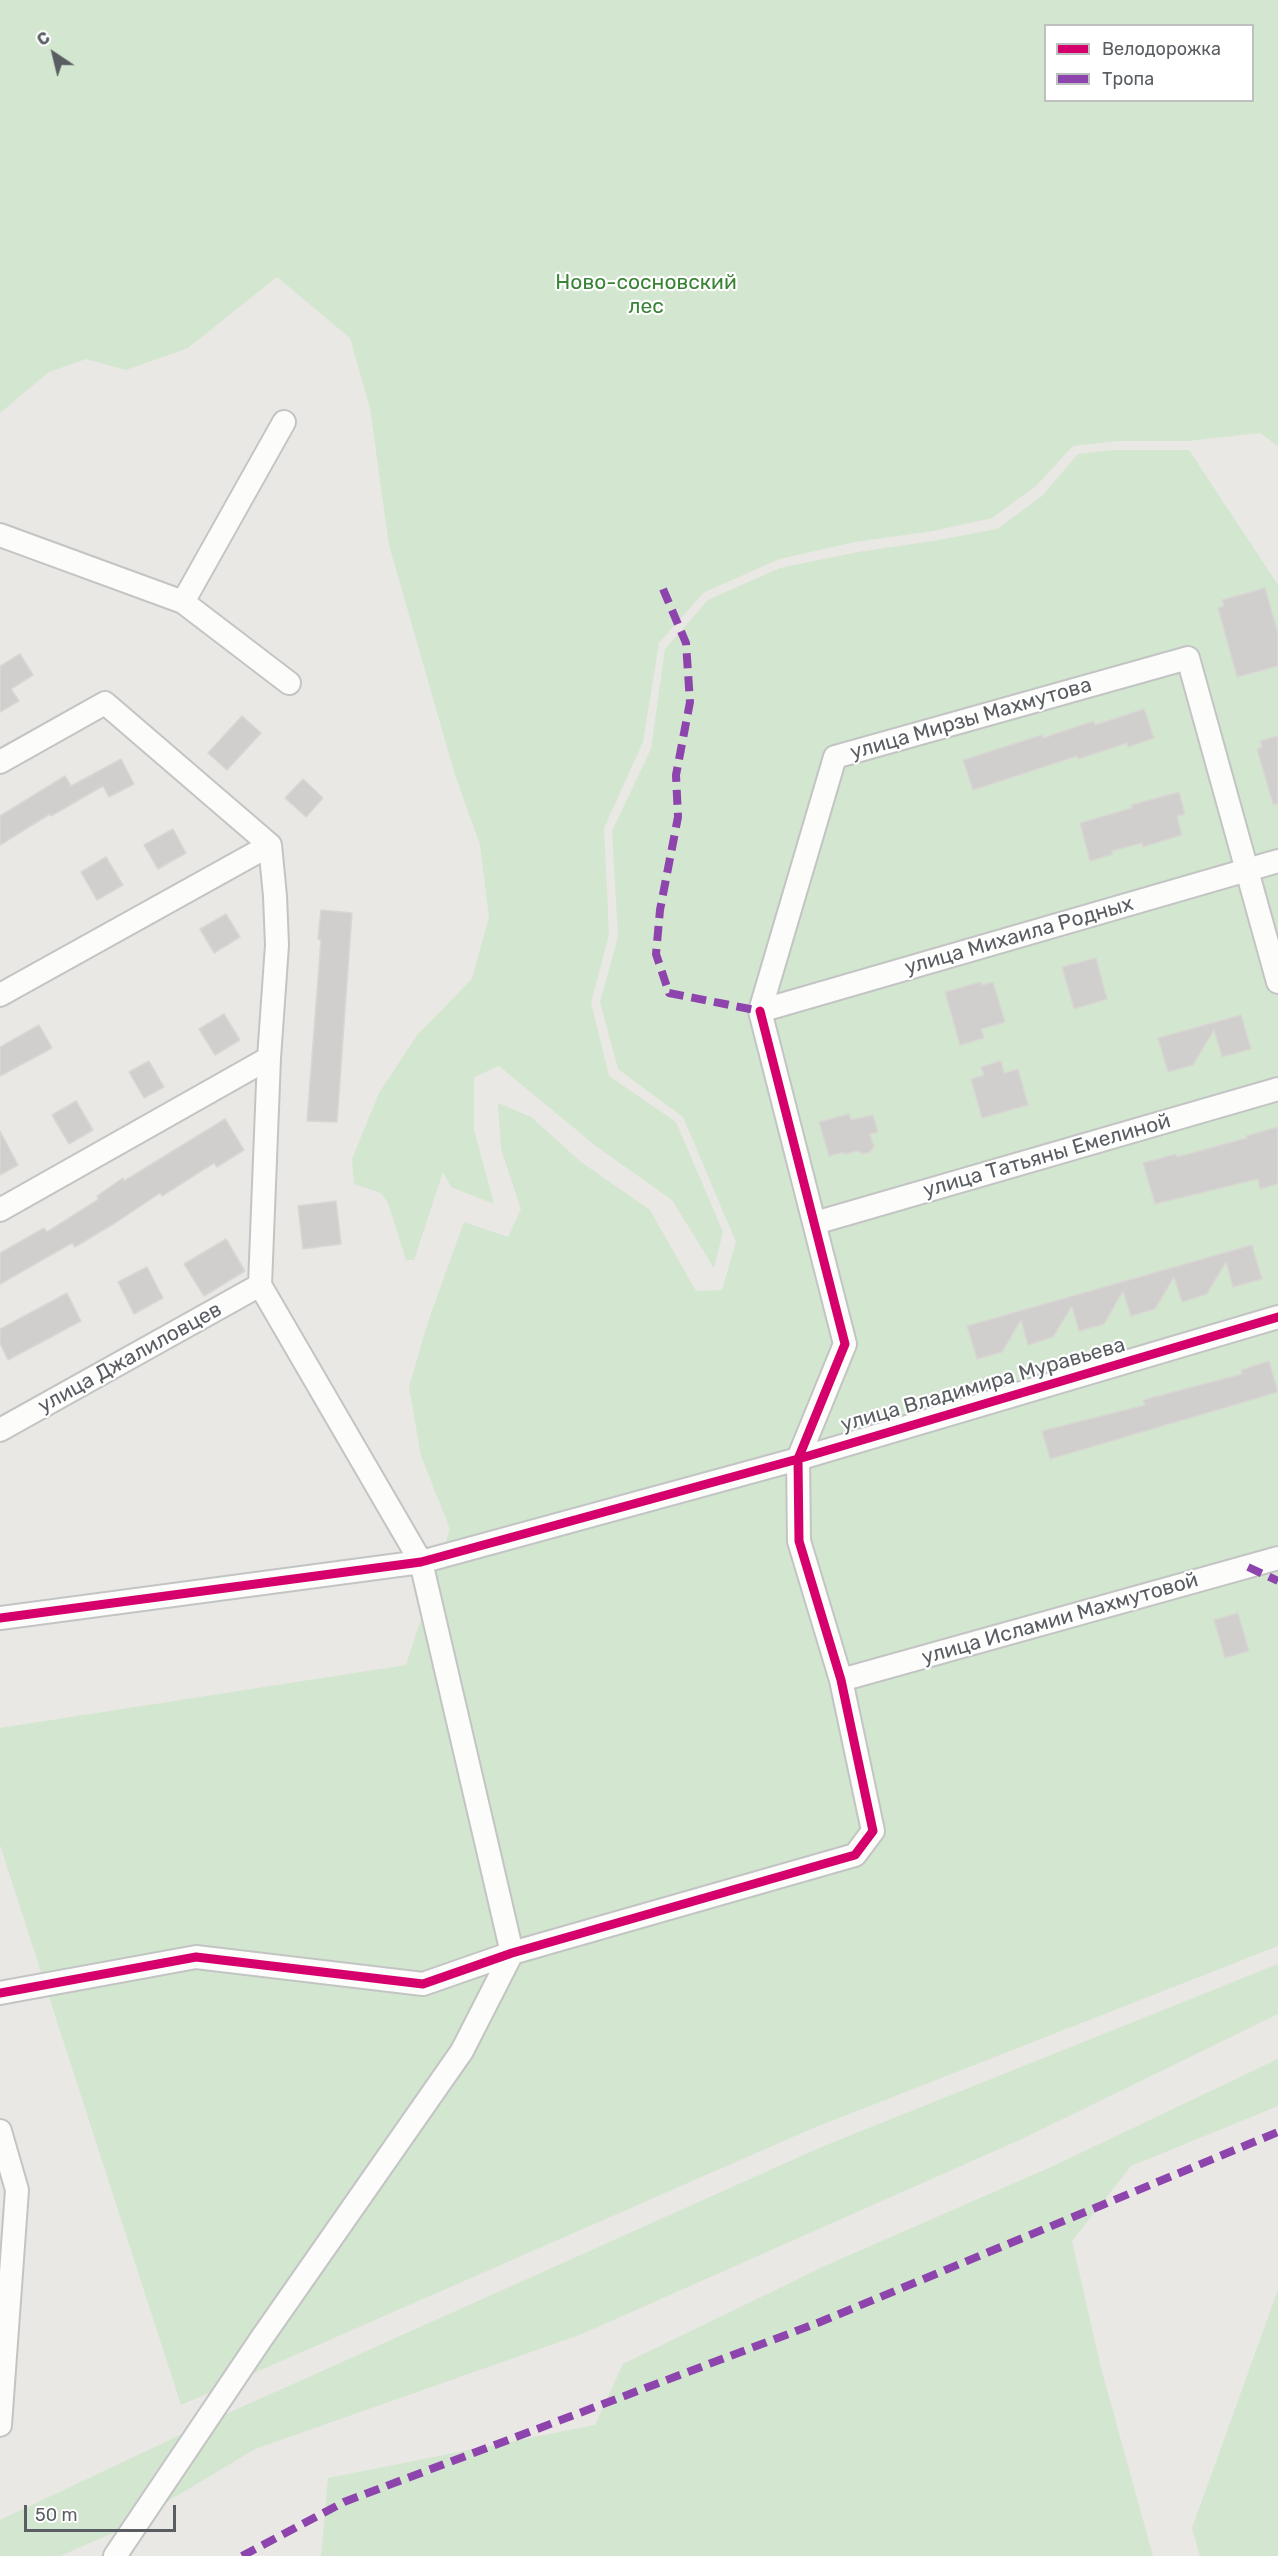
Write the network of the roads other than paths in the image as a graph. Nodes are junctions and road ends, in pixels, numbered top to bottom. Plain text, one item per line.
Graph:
1 (284, 422) dead end
2 (0, 535) edge
3 (183, 602) junction
4 (289, 683) dead end
5 (0, 762) edge
6 (270, 845) junction
7 (1278, 861) edge
8 (1247, 870) junction
9 (1278, 982) edge
10 (0, 995) edge
11 (760, 1011) junction
12 (269, 1058) junction
13 (1278, 1089) edge
14 (0, 1210) edge
15 (815, 1223) junction
16 (260, 1285) junction
17 (1278, 1317) edge
18 (0, 1431) edge
19 (798, 1459) junction
20 (1278, 1558) edge
21 (421, 1562) junction
22 (0, 1618) edge
23 (841, 1680) junction
24 (512, 1953) junction
25 (0, 1993) edge
26 (0, 2132) edge
27 (0, 2425) edge
28 (116, 2556) edge

1 - 3 street
2 - 3 street
3 - 4 street
5 - 6 street
6 - 10 street
6 - 12 street
7 - 8 street, улица Михаила Родных
8 - 9 street
8 - 11 street, улица Михаила Родных
8 - 11 street, улица Мирзы Махмутова
11 - 15 street
12 - 14 street
12 - 16 street
13 - 15 street, улица Татьяны Емелиной
15 - 19 street
16 - 18 street, улица Джалиловцев
16 - 21 street
17 - 19 street, улица Владимира Муравьева
19 - 21 street, улица Владимира Муравьева
19 - 23 street
20 - 23 street, улица Исламии Махмутовой
21 - 22 street, улица Владимира Муравьева
21 - 24 street
23 - 24 street
24 - 25 street
24 - 28 street
26 - 27 street

